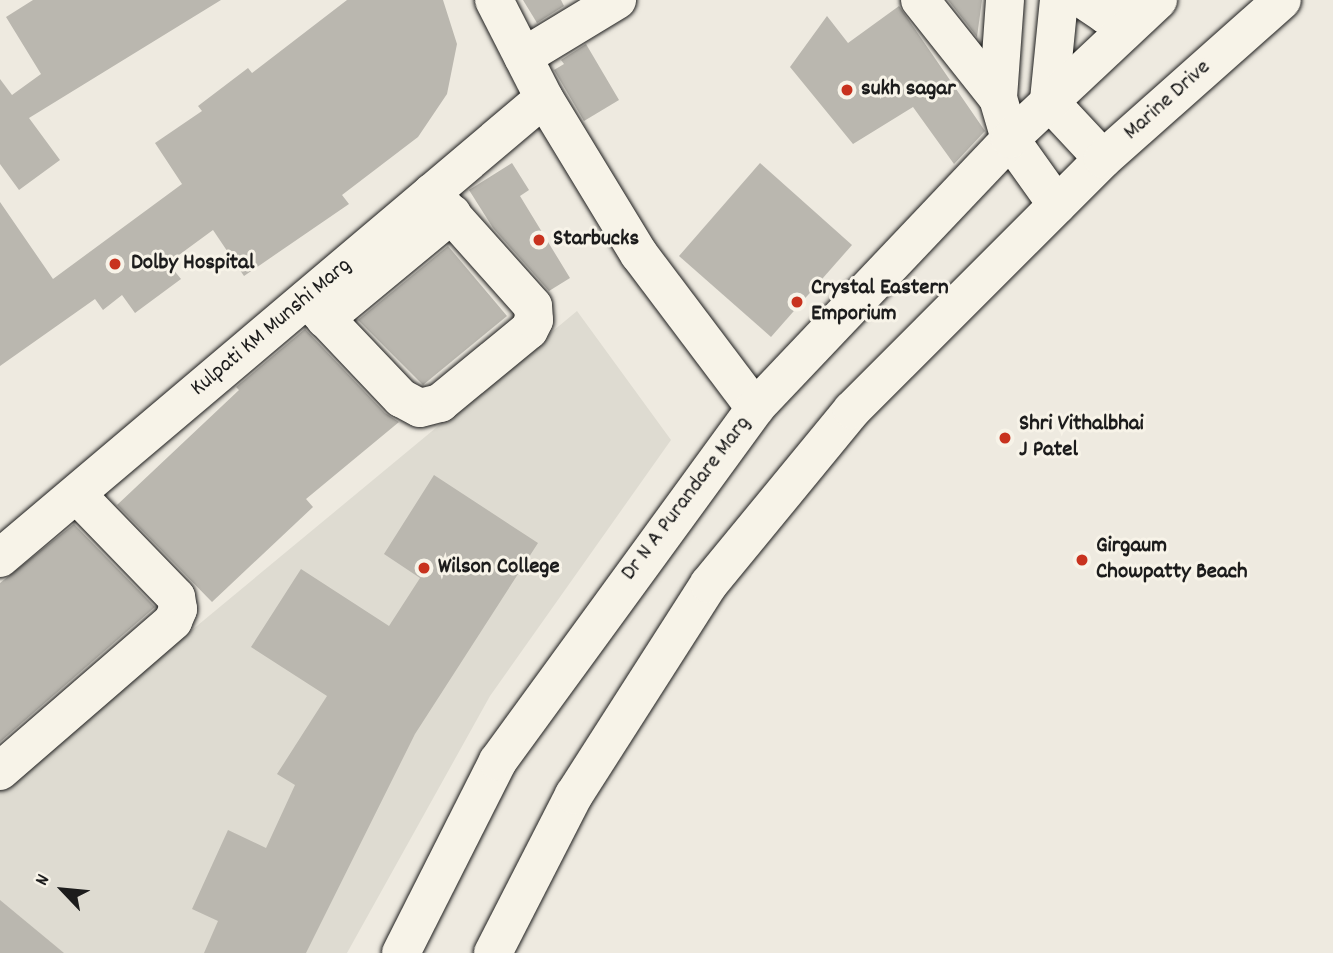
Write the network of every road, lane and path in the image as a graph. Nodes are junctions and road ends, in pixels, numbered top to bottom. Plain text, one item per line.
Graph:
1 (494, 0) edge
2 (617, 0) edge
3 (920, 0) edge
4 (1005, 0) edge
5 (1059, 0) edge
6 (1084, 0) edge
7 (1282, 0) edge
8 (1148, 9) edge
9 (523, 57) junction
10 (544, 97) junction
11 (998, 98) junction
12 (1049, 101) junction
13 (1010, 139) junction
14 (1102, 159) junction
15 (442, 203) junction
16 (1057, 205) junction
17 (316, 309) junction
18 (755, 408) junction
19 (77, 495) junction
20 (0, 558) edge
21 (0, 771) edge
22 (401, 953) edge
23 (493, 953) edge

1 - 9 main road
2 - 9 main road
3 - 11 main road
4 - 11 main road
5 - 12 main road
6 - 8 main road
7 - 14 main road, Marine Drive
8 - 12 main road
9 - 10 main road
10 - 15 main road, Kulpati KM Munshi Marg
10 - 18 main road
11 - 13 main road
12 - 13 main road, Dr N A Purandare Marg
12 - 14 main road
13 - 16 main road
13 - 18 main road, Dr N A Purandare Marg
14 - 16 main road, Marine Drive
15 - 17 main road, Kulpati KM Munshi Marg
15 - 17 main road
16 - 23 main road
17 - 19 main road, Kulpati KM Munshi Marg
18 - 22 main road, Dr N A Purandare Marg
19 - 20 main road, Kulpati KM Munshi Marg
19 - 21 main road

